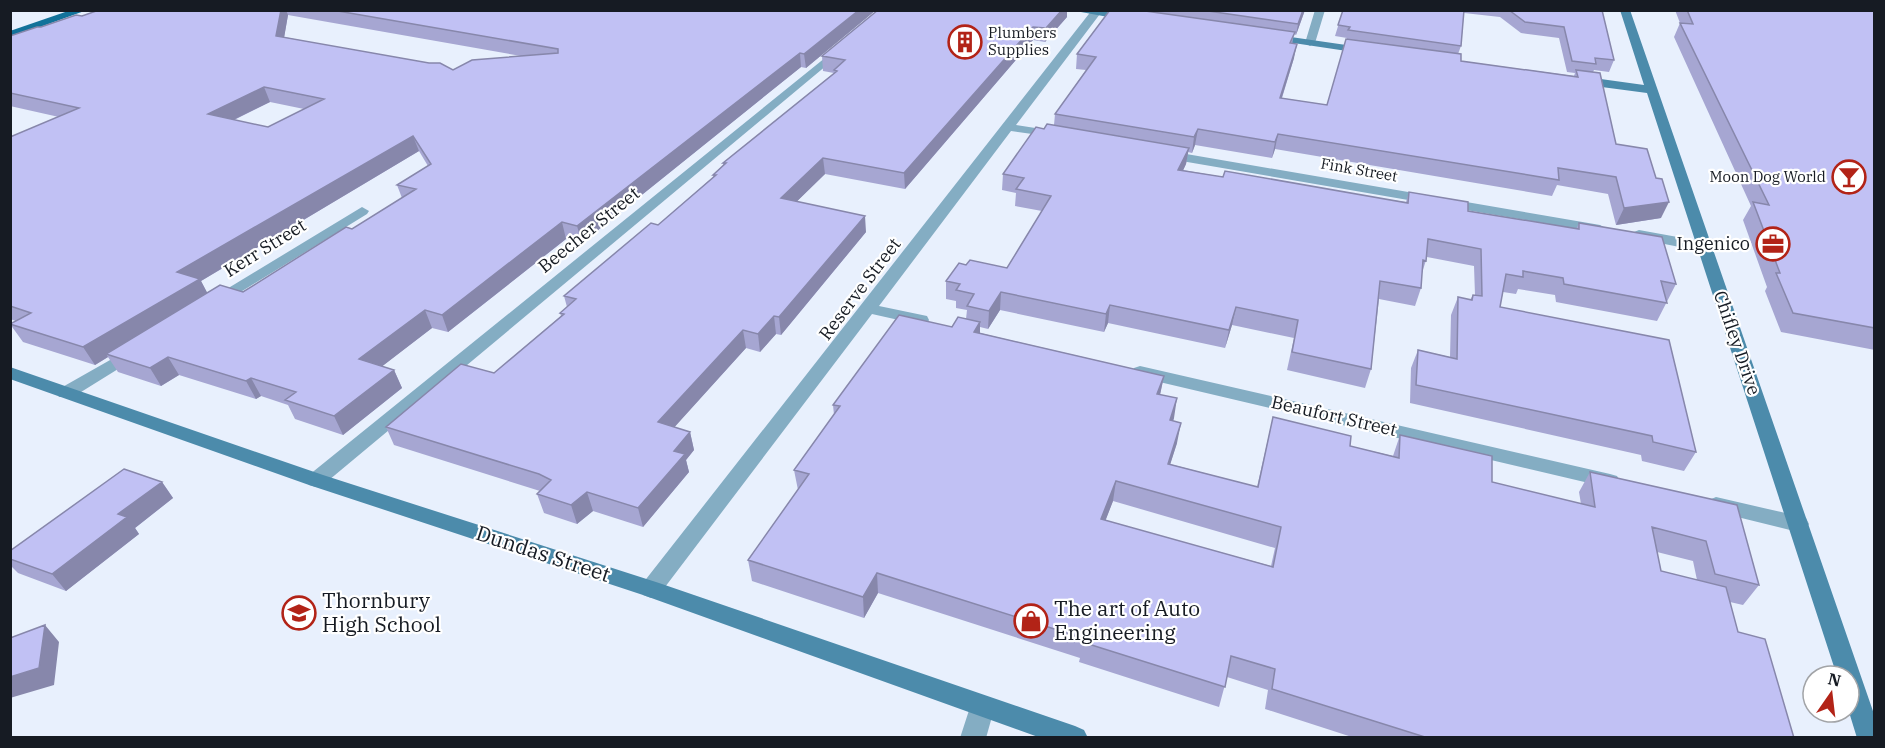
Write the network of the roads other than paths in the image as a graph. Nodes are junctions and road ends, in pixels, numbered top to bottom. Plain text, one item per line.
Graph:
1 (60, 10) edge
2 (82, 10) edge
3 (1075, 10) edge
4 (1320, 10) edge
5 (1625, 10) edge
6 (1097, 12) edge
7 (1144, 20) edge
8 (10, 27) edge
9 (10, 35) edge
10 (1254, 35) edge
11 (853, 38) edge
12 (1310, 43) junction
13 (1378, 52) edge
14 (1566, 78) edge
15 (1652, 90) junction
16 (1008, 127) junction
17 (1073, 138) edge
18 (1143, 150) edge
19 (362, 211) dead end
20 (1705, 246) junction
21 (870, 309) junction
22 (200, 310) edge
23 (936, 324) edge
24 (150, 342) edge
25 (1120, 367) edge
26 (10, 374) edge
27 (66, 393) junction
28 (316, 480) junction
29 (1623, 484) edge
30 (1692, 500) edge
31 (1798, 524) junction
32 (651, 590) junction
33 (1845, 664) edge
34 (982, 706) junction
35 (1861, 711) edge
36 (973, 738) edge
37 (1075, 738) edge
38 (1870, 738) edge

1 - 8 main road
2 - 9 main road
3 - 6 street
4 - 12 street
5 - 15 street, Chifley Drive
6 - 7 street
6 - 16 street, Reserve Street
10 - 12 street
11 - 28 street, Beecher Street
12 - 13 street
14 - 15 street
15 - 20 street, Chifley Drive
16 - 17 street
16 - 21 street, Reserve Street
18 - 20 street, Fink Street
19 - 22 street, Kerr Street
20 - 31 street, Chifley Drive
21 - 23 street
21 - 32 street, Reserve Street
24 - 27 street
25 - 29 street, Beaufort Street
26 - 27 street, Dundas Street
27 - 28 street, Dundas Street
28 - 32 street, Dundas Street
30 - 31 street
31 - 33 street, Chifley Drive
32 - 34 street, Dundas Street
34 - 36 street
34 - 37 street, Dundas Street
35 - 38 street, Chifley Drive

